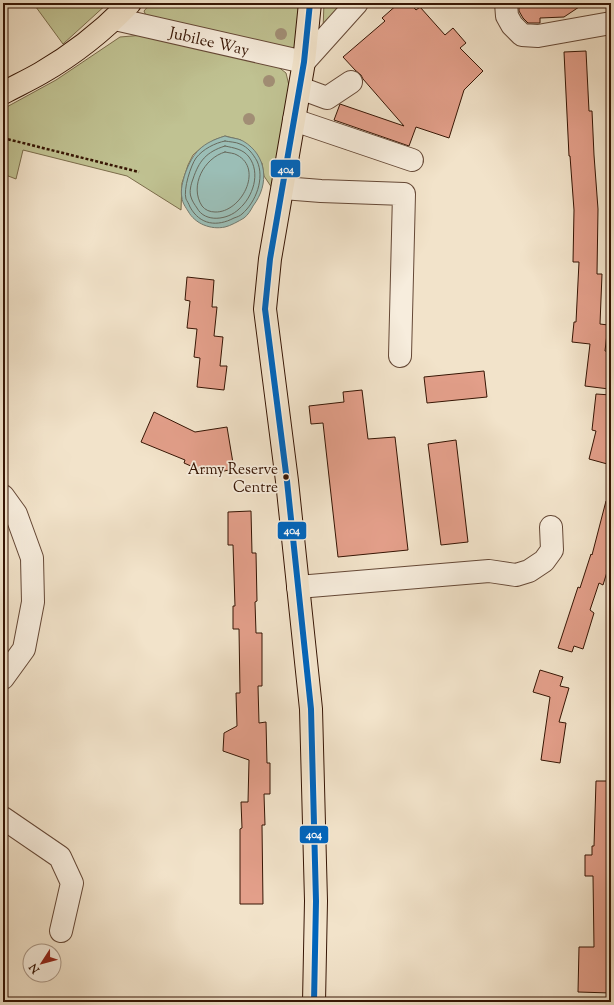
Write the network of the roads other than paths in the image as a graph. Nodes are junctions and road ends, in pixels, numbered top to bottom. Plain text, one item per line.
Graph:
1 (130, 3) edge
2 (310, 3) edge
3 (358, 3) edge
4 (506, 3) edge
5 (115, 18) junction
6 (611, 23) edge
7 (304, 62) junction
8 (351, 82) dead end
9 (300, 88) junction
10 (3, 93) edge
11 (327, 98) junction
12 (294, 120) junction
13 (317, 128) junction
14 (412, 160) dead end
15 (283, 188) junction
16 (400, 356) dead end
17 (3, 496) edge
18 (551, 527) dead end
19 (298, 587) junction
20 (3, 678) edge
21 (3, 818) edge
22 (61, 931) dead end
23 (314, 1002) edge

1 - 5 main road
2 - 7 main road
3 - 7 street
4 - 6 street
5 - 7 street, Jubilee Way
5 - 10 main road
7 - 9 main road
8 - 11 street
9 - 11 street
9 - 12 main road
11 - 13 street
12 - 13 street
12 - 15 main road
13 - 14 street
15 - 16 street
15 - 19 main road
17 - 20 street
18 - 19 street
19 - 23 main road
21 - 22 street

